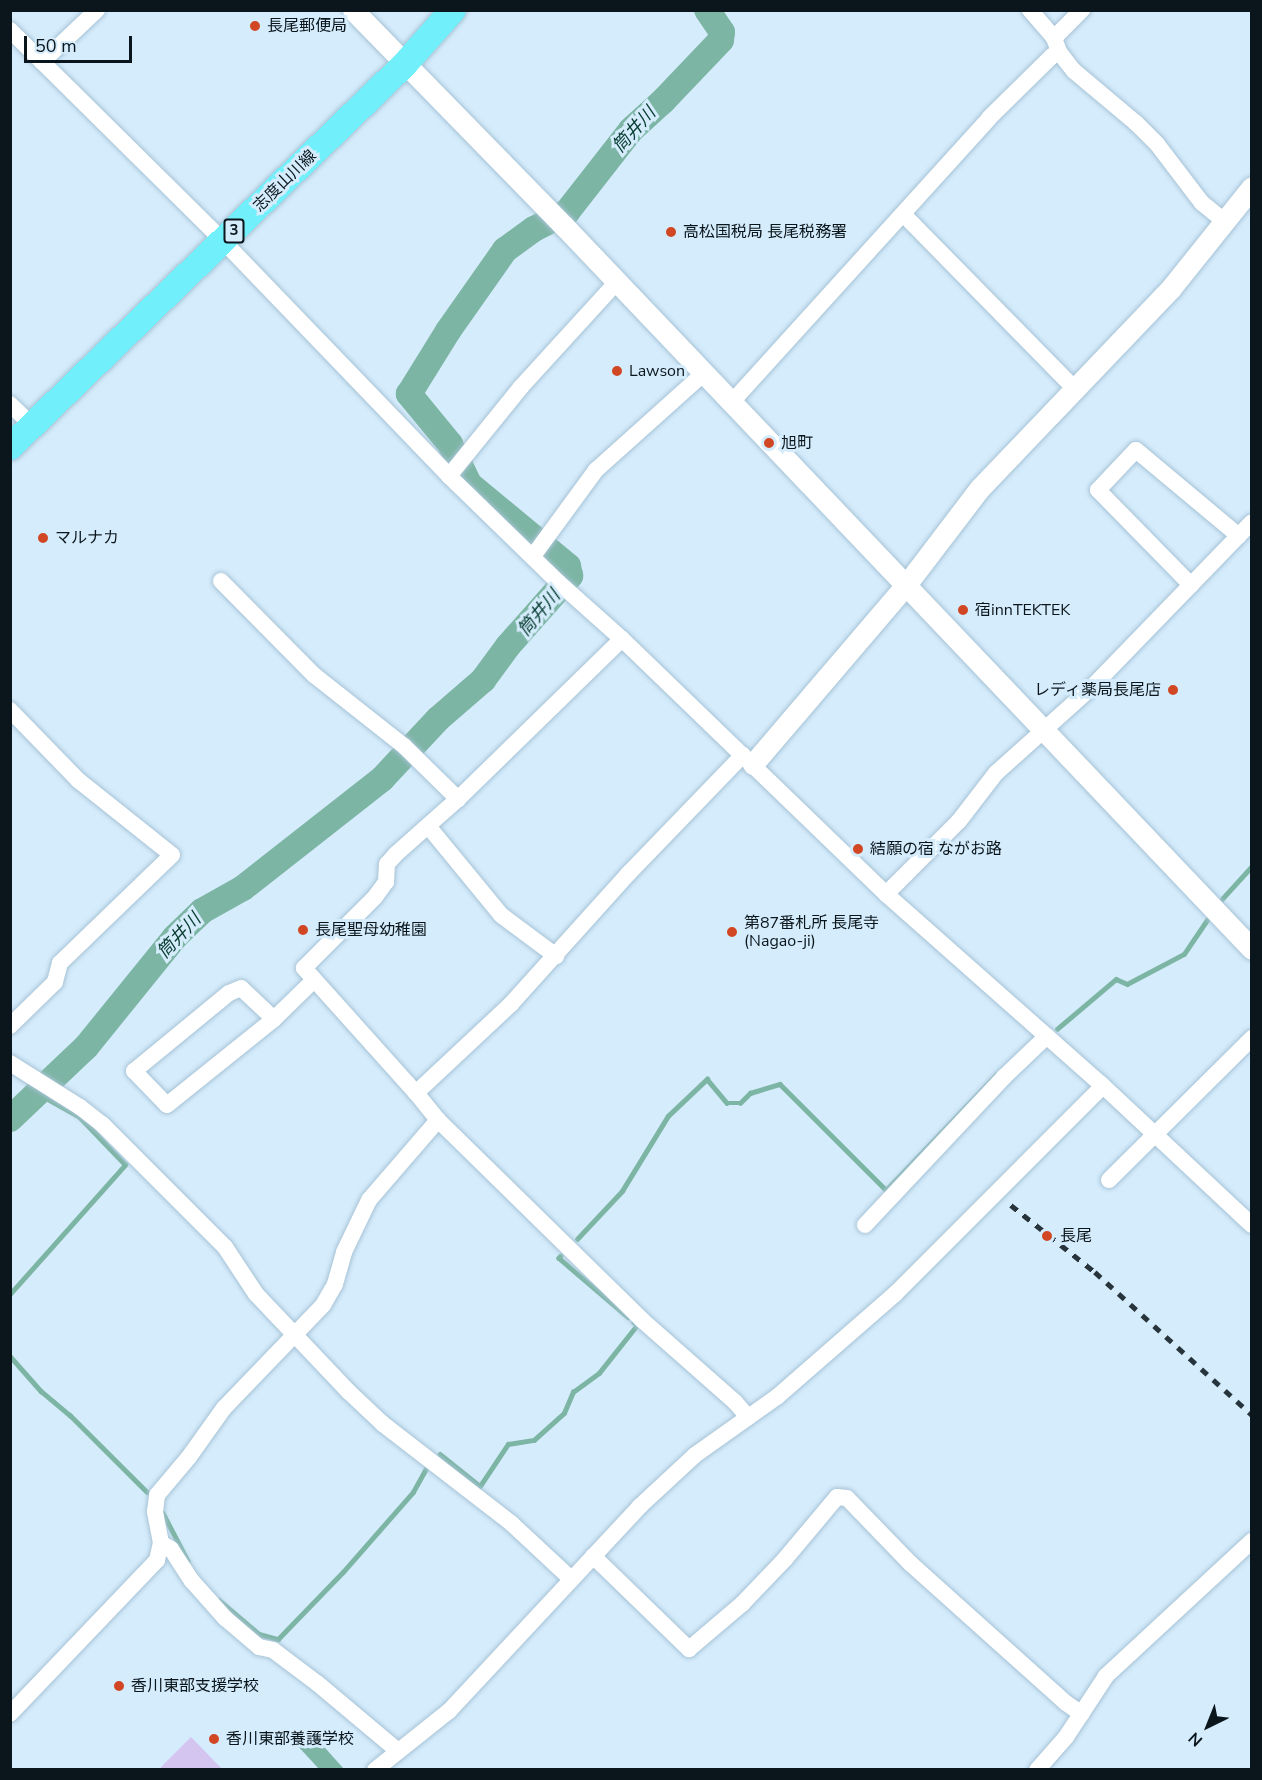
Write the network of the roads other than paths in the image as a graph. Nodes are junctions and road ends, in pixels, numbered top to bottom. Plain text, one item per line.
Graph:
1 (97, 10) edge
2 (353, 10) edge
3 (453, 10) edge
4 (1030, 10) edge
5 (1082, 10) edge
6 (10, 30) edge
7 (1056, 45) junction
8 (42, 62) junction
9 (405, 64) junction
10 (1251, 187) edge
11 (904, 215) junction
12 (1223, 220) junction
13 (223, 241) junction
14 (616, 283) junction
15 (703, 374) junction
16 (1074, 388) junction
17 (731, 403) junction
18 (10, 404) edge
19 (33, 426) junction
20 (10, 447) edge
21 (449, 476) junction
22 (1247, 530) edge
23 (540, 546) junction
24 (221, 581) dead end
25 (906, 585) junction
26 (1191, 585) junction
27 (622, 639) junction
28 (10, 710) edge
29 (1043, 729) junction
30 (748, 760) junction
31 (458, 799) junction
32 (428, 826) junction
33 (886, 894) junction
34 (1251, 949) edge
35 (556, 956) junction
36 (314, 980) junction
37 (274, 1019) junction
38 (10, 1026) edge
39 (1047, 1036) junction
40 (1251, 1038) edge
41 (10, 1063) edge
42 (1103, 1086) junction
43 (416, 1093) junction
44 (438, 1120) junction
45 (1154, 1134) junction
46 (1109, 1180) dead end
47 (865, 1225) dead end
48 (1251, 1225) edge
49 (294, 1335) junction
50 (748, 1417) junction
51 (1251, 1541) edge
52 (161, 1543) junction
53 (593, 1556) junction
54 (571, 1579) junction
55 (10, 1714) edge
56 (1082, 1714) junction
57 (398, 1751) junction
58 (375, 1770) edge
59 (1037, 1770) edge

1 - 8 street
2 - 9 street
3 - 9 main road, 志度山川線 / 3
4 - 7 street
5 - 7 street
6 - 8 street
7 - 11 street
7 - 12 street
8 - 13 street
9 - 13 main road, 志度山川線 / 3
9 - 14 street
10 - 12 street
11 - 16 street
11 - 17 street
12 - 16 street
13 - 19 main road, 志度山川線 / 3
13 - 21 street
14 - 15 street
14 - 21 street
15 - 17 street
15 - 23 street
16 - 25 street
17 - 25 street
18 - 19 street
19 - 20 main road, 志度山川線 / 3
21 - 23 street
22 - 26 street
22 - 26 street
23 - 27 street
24 - 31 street
25 - 29 street
25 - 30 street
26 - 29 street
27 - 30 street
27 - 31 street
28 - 38 street
29 - 33 street
29 - 34 street
30 - 33 street
30 - 35 street
31 - 32 street
32 - 35 street
32 - 36 street
33 - 39 street
35 - 43 street
36 - 37 street
36 - 43 street
37 - 37 street
39 - 42 street
39 - 47 street
40 - 45 street
41 - 49 street
42 - 45 street
42 - 50 street
43 - 44 street
44 - 49 street
44 - 50 street
45 - 46 street
45 - 48 street
49 - 52 street
49 - 54 street
50 - 53 street
51 - 56 street
52 - 55 street
52 - 57 street
53 - 54 street
53 - 56 street
54 - 57 street
56 - 59 street
57 - 58 street

